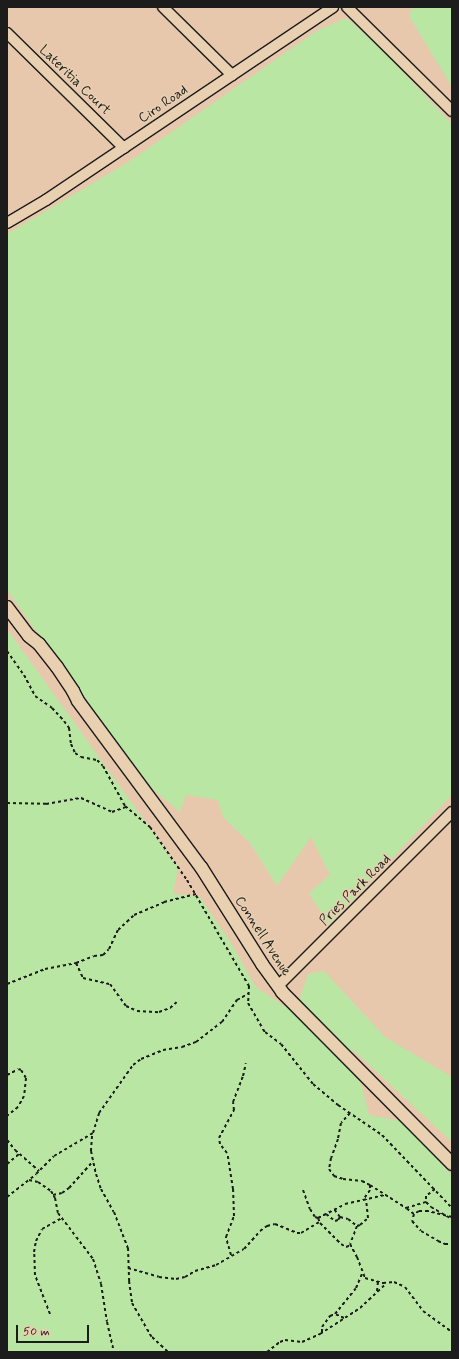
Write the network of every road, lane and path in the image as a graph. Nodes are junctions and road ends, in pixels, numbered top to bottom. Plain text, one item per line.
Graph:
1 (163, 7) edge
2 (333, 7) edge
3 (347, 7) edge
4 (7, 33) edge
5 (232, 75) junction
6 (451, 107) edge
7 (124, 148) junction
8 (7, 223) edge
9 (7, 607) edge
10 (7, 651) edge
11 (7, 804) edge
12 (126, 807) junction
13 (452, 812) edge
14 (196, 894) junction
15 (76, 963) junction
16 (7, 984) edge
17 (278, 986) junction
18 (248, 994) junction
19 (177, 1002) dead end
20 (7, 1058) edge
21 (246, 1063) dead end
22 (7, 1069) edge
23 (7, 1075) edge
24 (350, 1114) junction
25 (7, 1116) edge
26 (92, 1135) junction
27 (7, 1140) edge
28 (19, 1154) junction
29 (93, 1161) junction
30 (7, 1164) edge
31 (452, 1164) edge
32 (39, 1171) junction
33 (29, 1180) junction
34 (370, 1185) junction
35 (435, 1189) junction
36 (303, 1190) dead end
37 (53, 1195) junction
38 (384, 1195) junction
39 (7, 1197) edge
40 (366, 1199) junction
41 (363, 1200) junction
42 (426, 1202) junction
43 (406, 1208) junction
44 (452, 1208) edge
45 (334, 1210) junction
46 (326, 1214) junction
47 (414, 1214) junction
48 (446, 1216) junction
49 (340, 1217) junction
50 (62, 1218) junction
51 (318, 1218) junction
52 (452, 1218) edge
53 (320, 1222) junction
54 (357, 1226) junction
55 (452, 1244) edge
56 (351, 1245) junction
57 (231, 1255) junction
58 (128, 1268) junction
59 (362, 1274) junction
60 (378, 1282) junction
61 (387, 1283) junction
62 (377, 1291) junction
63 (50, 1314) dead end
64 (336, 1314) junction
65 (344, 1318) junction
66 (322, 1332) junction
67 (452, 1332) edge
68 (114, 1352) edge
69 (168, 1352) edge
70 (175, 1352) edge
71 (187, 1352) edge
72 (267, 1352) edge

1 - 5 street
2 - 5 street, Ciro Road
3 - 6 street
4 - 7 street, Lateritia Court
5 - 7 street, Ciro Road
7 - 8 street, Ciro Road
9 - 17 street, Connell Avenue
10 - 12 path
11 - 12 path
12 - 14 path
13 - 17 street, Pries Park Road
14 - 15 path
14 - 18 path
15 - 16 path
15 - 19 path
17 - 31 street, Connell Avenue
18 - 24 path
18 - 26 path
20 - 22 path
21 - 57 path
23 - 25 path
24 - 34 path
24 - 35 path
26 - 29 path
26 - 32 path
27 - 28 path
28 - 30 path
28 - 32 path
29 - 37 path
29 - 58 path
32 - 33 path
33 - 37 path
33 - 39 path
34 - 38 path
34 - 41 path
35 - 42 path
35 - 44 path
36 - 51 path
37 - 50 path
38 - 40 path
38 - 43 path
40 - 41 path
40 - 54 path
41 - 45 path
42 - 43 path
42 - 48 path
43 - 47 path
45 - 46 path
45 - 49 path
46 - 49 path
46 - 51 path
47 - 48 path
47 - 55 path
48 - 52 path
49 - 54 path
50 - 63 path
50 - 68 path
51 - 53 path
53 - 56 path
53 - 57 path
54 - 56 path
56 - 59 path
57 - 58 path
58 - 69 path
59 - 60 path
59 - 64 path
60 - 61 path
60 - 62 path
61 - 62 path
61 - 67 path
62 - 65 path
64 - 65 path
64 - 66 path
65 - 66 path
66 - 72 path
70 - 71 path

